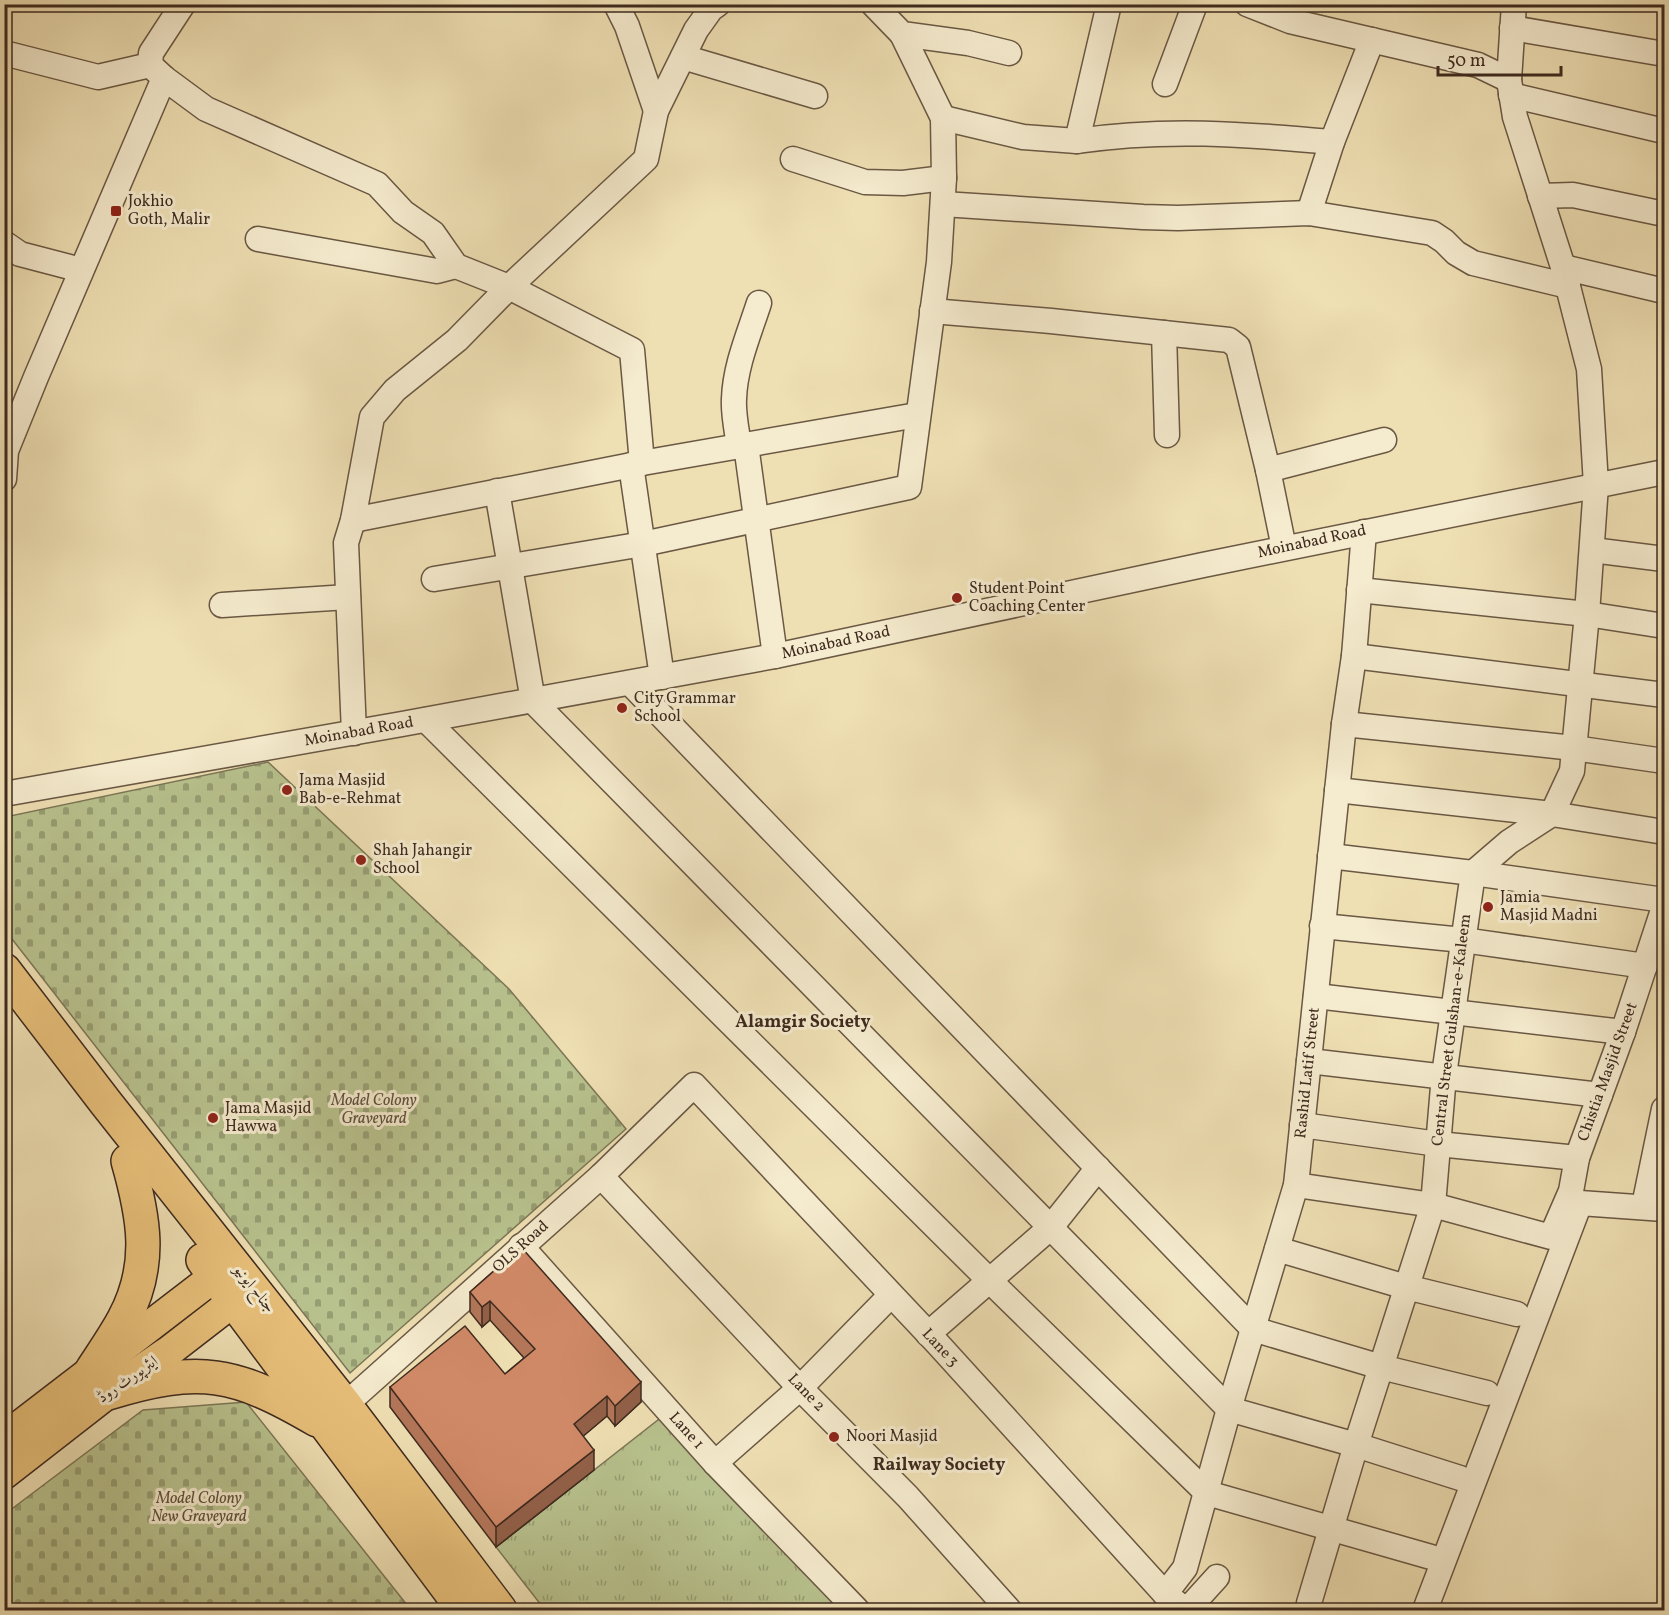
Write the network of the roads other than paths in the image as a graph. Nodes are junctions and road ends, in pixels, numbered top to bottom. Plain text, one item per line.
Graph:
1 (183, 4) edge
2 (616, 4) edge
3 (718, 4) edge
4 (873, 4) edge
5 (1109, 4) edge
6 (1195, 4) edge
7 (1247, 4) edge
8 (1514, 4) edge
9 (1294, 13) edge
10 (1512, 28) junction
11 (902, 34) junction
12 (1372, 40) junction
13 (4, 52) edge
14 (1009, 53) dead end
15 (1665, 54) edge
16 (683, 57) junction
17 (157, 71) junction
18 (1165, 84) dead end
19 (1510, 87) junction
20 (815, 96) dead end
21 (656, 111) junction
22 (943, 118) junction
23 (1665, 130) edge
24 (1077, 141) junction
25 (1332, 142) junction
26 (793, 159) dead end
27 (944, 178) junction
28 (1540, 195) junction
29 (943, 204) junction
30 (1309, 213) junction
31 (1665, 214) edge
32 (258, 239) dead end
33 (4, 243) edge
34 (456, 266) junction
35 (81, 270) junction
36 (1566, 276) junction
37 (509, 287) junction
38 (1665, 291) edge
39 (759, 303) dead end
40 (932, 311) junction
41 (1164, 333) junction
42 (917, 415) junction
43 (1167, 435) dead end
44 (1384, 440) dead end
45 (743, 446) junction
46 (636, 464) junction
47 (1268, 470) junction
48 (1665, 472) edge
49 (4, 479) edge
50 (1596, 485) junction
51 (497, 492) junction
52 (758, 519) junction
53 (353, 520) junction
54 (1364, 532) junction
55 (643, 544) junction
56 (1284, 548) junction
57 (1592, 550) junction
58 (1665, 559) edge
59 (510, 566) junction
60 (434, 579) dead end
61 (1359, 590) junction
62 (348, 597) junction
63 (222, 605) dead end
64 (1587, 614) junction
65 (1665, 626) edge
66 (775, 656) junction
67 (1354, 656) junction
68 (663, 677) junction
69 (630, 683) junction
70 (1580, 683) junction
71 (1665, 695) edge
72 (533, 700) junction
73 (426, 720) junction
74 (1344, 724) junction
75 (354, 733) junction
76 (1574, 748) junction
77 (1665, 761) edge
78 (1337, 790) junction
79 (4, 794) edge
80 (1552, 814) junction
81 (1665, 832) edge
82 (1330, 856) junction
83 (1473, 873) junction
84 (1665, 900) edge
85 (1665, 907) edge
86 (1322, 926) junction
87 (1463, 940) junction
88 (1645, 966) junction
89 (4, 970) edge
90 (1316, 996) junction
91 (4, 998) edge
92 (1453, 1011) junction
93 (1623, 1032) junction
94 (1309, 1061) junction
95 (1444, 1075) junction
96 (694, 1085) joint
97 (1600, 1095) junction
98 (1665, 1109) edge
99 (1302, 1125) junction
100 (1438, 1144) junction
101 (1577, 1158) junction
102 (128, 1161) junction
103 (1098, 1168) junction
104 (601, 1176) junction
105 (1296, 1185) junction
106 (1571, 1191) junction
107 (1658, 1201) edge
108 (1433, 1204) junction
109 (1052, 1227) junction
110 (521, 1246) junction
111 (1277, 1249) junction
112 (215, 1276) junction
113 (989, 1280) junction
114 (1406, 1287) junction
115 (243, 1294) junction
116 (891, 1295) junction
117 (1517, 1314) dead end
118 (1253, 1329) junction
119 (928, 1334) junction
120 (1381, 1367) junction
121 (100, 1381) junction
122 (801, 1388) junction
123 (1487, 1393) dead end
124 (1229, 1409) junction
125 (337, 1416) junction
126 (4, 1438) edge
127 (1356, 1444) junction
128 (715, 1463) junction
129 (4, 1474) edge
130 (1460, 1478) dead end
131 (1207, 1493) junction
132 (1331, 1527) junction
133 (1431, 1557) dead end
134 (1217, 1577) dead end
135 (1165, 1594) junction
136 (1309, 1603) dead end
137 (464, 1611) edge
138 (500, 1611) edge
139 (857, 1611) edge
140 (1009, 1611) edge
141 (1186, 1611) edge
142 (1425, 1611) edge

1 - 17 street
2 - 21 street
3 - 16 street
4 - 11 street
5 - 24 street
6 - 18 street
7 - 9 street
8 - 10 street
9 - 12 street
10 - 15 street
10 - 19 street
11 - 14 street
11 - 22 street
12 - 19 street
12 - 25 street
13 - 17 street
16 - 20 street
16 - 21 street
17 - 34 street
17 - 35 street
19 - 23 street
19 - 28 street
21 - 37 street
22 - 24 street
22 - 27 street
24 - 25 street
25 - 30 street
26 - 27 street
27 - 29 street
28 - 31 street
28 - 36 street
29 - 30 street
29 - 40 street
30 - 36 street
32 - 34 street
33 - 35 street
34 - 37 street
35 - 49 street
36 - 38 street
36 - 50 street
37 - 46 street
37 - 53 street
39 - 45 street
40 - 41 street
40 - 42 street
41 - 43 street
41 - 47 street
42 - 45 street
42 - 52 street
44 - 47 street
45 - 46 street
45 - 52 street
46 - 51 street
46 - 55 street
47 - 56 street
48 - 50 street, Moinabad Road
50 - 54 street, Moinabad Road
50 - 57 street
51 - 53 street
51 - 59 street
52 - 55 street
52 - 66 street
53 - 62 street
54 - 56 street, Moinabad Road
54 - 61 street, Rashid Latif Street
55 - 59 street
55 - 68 street
56 - 66 street, Moinabad Road
57 - 58 street
57 - 64 street
59 - 60 street
59 - 72 street
61 - 64 street
61 - 67 street, Rashid Latif Street
62 - 63 street
62 - 75 street
64 - 65 street
64 - 70 street
66 - 68 street, Moinabad Road
67 - 70 street
67 - 74 street, Rashid Latif Street
68 - 69 street, Moinabad Road
69 - 72 street, Moinabad Road
69 - 103 street
70 - 71 street
70 - 76 street
72 - 73 street, Moinabad Road
72 - 109 street
73 - 75 street, Moinabad Road
73 - 113 street
74 - 76 street
74 - 78 street, Rashid Latif Street
75 - 79 street, Moinabad Road
76 - 77 street
76 - 80 street
78 - 80 street
78 - 82 street, Rashid Latif Street
80 - 81 street
80 - 83 street
82 - 83 street
82 - 86 street, Rashid Latif Street
83 - 84 street
83 - 87 street, Central Street Gulshan-e-Kaleem
85 - 88 street, Chistia Masjid Street
86 - 87 street
86 - 90 street, Rashid Latif Street
87 - 88 street
87 - 92 street, Central Street Gulshan-e-Kaleem
88 - 93 street, Chistia Masjid Street
89 - 115 highway, جناح ایونیو
90 - 92 street
90 - 94 street, Rashid Latif Street
91 - 102 highway, جناح ایونیو
92 - 93 street
92 - 95 street, Central Street Gulshan-e-Kaleem
93 - 97 street, Chistia Masjid Street
94 - 95 street
94 - 99 street, Rashid Latif Street
95 - 97 street
95 - 100 street, Central Street Gulshan-e-Kaleem
96 - 104 street, OLS Road
96 - 116 street, Lane 3
97 - 101 street, Chistia Masjid Street
98 - 107 street
99 - 100 street
99 - 105 street, Rashid Latif Street
100 - 101 street
100 - 108 street, Central Street Gulshan-e-Kaleem
101 - 106 street, Chistia Masjid Street
102 - 112 highway, جناح ایونیو
102 - 121 highway
103 - 109 street
103 - 118 street
104 - 110 street, OLS Road
104 - 122 street, Lane 2
105 - 108 street
105 - 111 street, Rashid Latif Street
106 - 107 street
106 - 108 street, Chistia Masjid Street
107 - 142 street
108 - 114 street, Central Street Gulshan-e-Kaleem
109 - 113 street
109 - 124 street
110 - 125 street, OLS Road
110 - 128 street, Lane 1
111 - 114 street
111 - 118 street, Rashid Latif Street
112 - 115 highway, جناح ایونیو
112 - 121 main road, ایئرپورٹ روڈ
113 - 119 street
113 - 131 street
114 - 117 street
114 - 120 street, Central Street Gulshan-e-Kaleem
115 - 121 main road, ایئرپورٹ روڈ
115 - 125 highway, جناح ایونیو
116 - 119 street, Lane 3
116 - 122 street
118 - 120 street
118 - 124 street, Rashid Latif Street
119 - 135 street, Lane 3
120 - 123 street
120 - 127 street, Central Street Gulshan-e-Kaleem
121 - 125 highway
121 - 126 main road, ایئرپورٹ روڈ
121 - 129 main road, ایئرپورٹ روڈ
122 - 128 street
122 - 140 street, Lane 2
124 - 127 street
124 - 131 street, Rashid Latif Street
125 - 137 highway, جناح ایونیو
125 - 138 highway, جناح ایونیو
127 - 130 street
127 - 132 street, Central Street Gulshan-e-Kaleem
128 - 139 street, Lane 1
131 - 132 street
131 - 135 street, Rashid Latif Street
132 - 133 street
132 - 136 street, Central Street Gulshan-e-Kaleem
134 - 141 street
135 - 141 street, Lane 3

